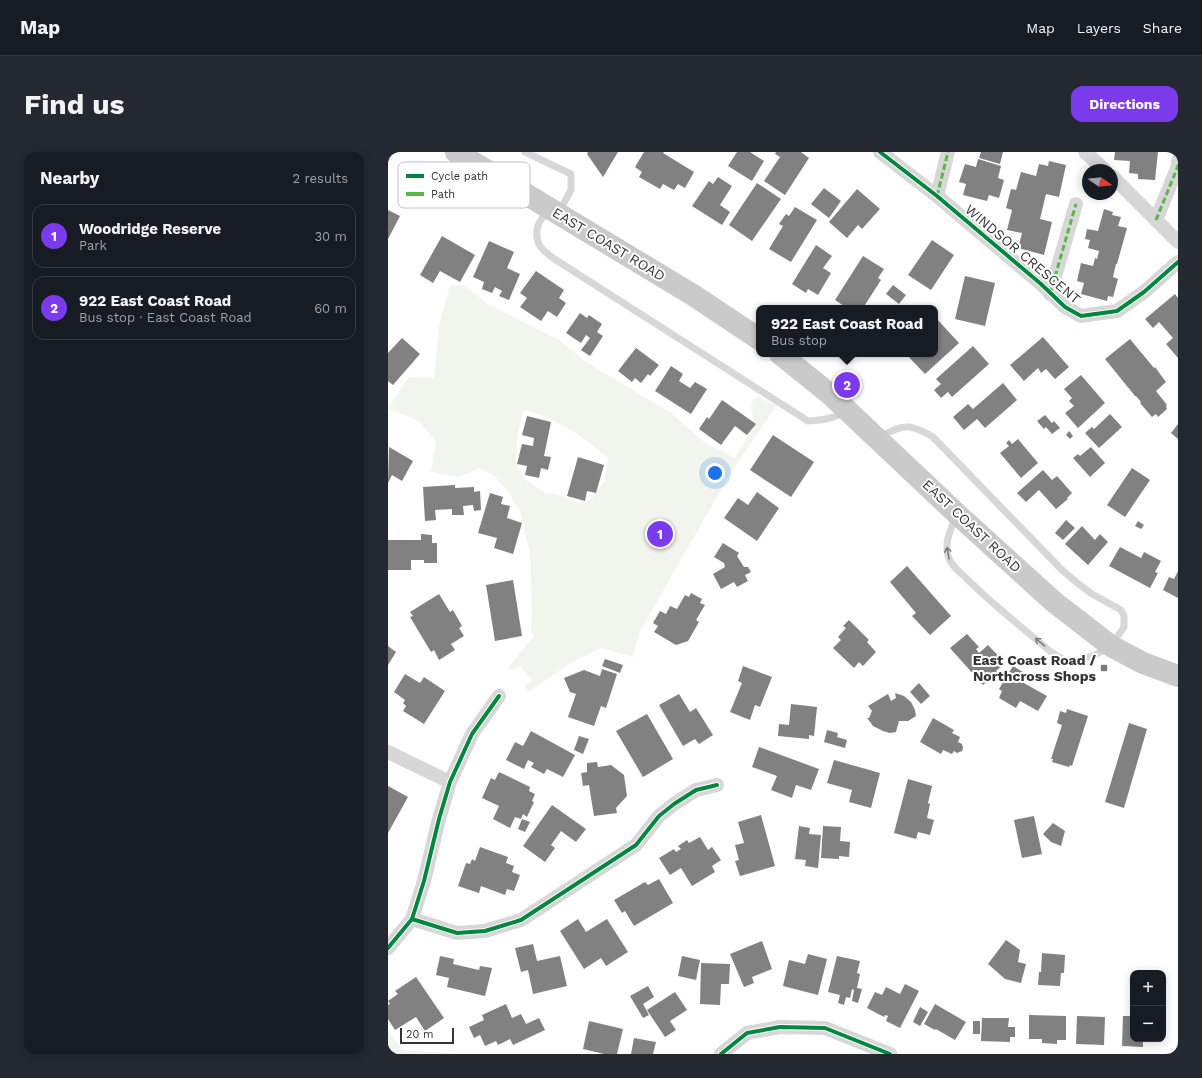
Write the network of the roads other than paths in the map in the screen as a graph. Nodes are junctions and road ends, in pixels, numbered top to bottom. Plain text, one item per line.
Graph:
1 (456, 152) edge
2 (525, 152) edge
3 (880, 152) edge
4 (948, 152) edge
5 (1085, 152) edge
6 (1178, 161) edge
7 (472, 162) edge
8 (1098, 164) edge
9 (1118, 182) edge
10 (937, 196) junction
11 (530, 197) edge
12 (1076, 204) dead end
13 (553, 211) junction
14 (1156, 220) junction
15 (1178, 242) edge
16 (1178, 262) edge
17 (1050, 294) junction
18 (756, 337) edge
19 (784, 357) edge
20 (848, 410) junction
21 (878, 438) junction
22 (957, 514) junction
23 (1111, 646) junction
24 (1178, 676) edge
25 (499, 696) dead end
26 (388, 752) edge
27 (450, 782) junction
28 (717, 785) dead end
29 (412, 919) junction
30 (388, 948) edge
31 (721, 1054) edge
32 (890, 1054) edge

1 - 7 main road, EAST COAST ROAD
2 - 13 lane
3 - 10 street, WINDSOR CRESCENT
4 - 10 street
5 - 8 street
6 - 14 street
9 - 14 street
10 - 17 street, WINDSOR CRESCENT
11 - 13 main road, EAST COAST ROAD
12 - 17 street
13 - 18 main road, EAST COAST ROAD
13 - 20 lane
14 - 15 street
16 - 17 street, WINDSOR CRESCENT
19 - 20 main road, EAST COAST ROAD
20 - 21 main road, EAST COAST ROAD
21 - 22 main road, EAST COAST ROAD
21 - 23 lane
22 - 23 main road, EAST COAST ROAD
23 -> 22 lane
23 - 24 main road, EAST COAST ROAD
25 - 27 street
26 - 27 street
27 - 29 street
28 - 29 street
29 - 30 street
31 - 32 street

